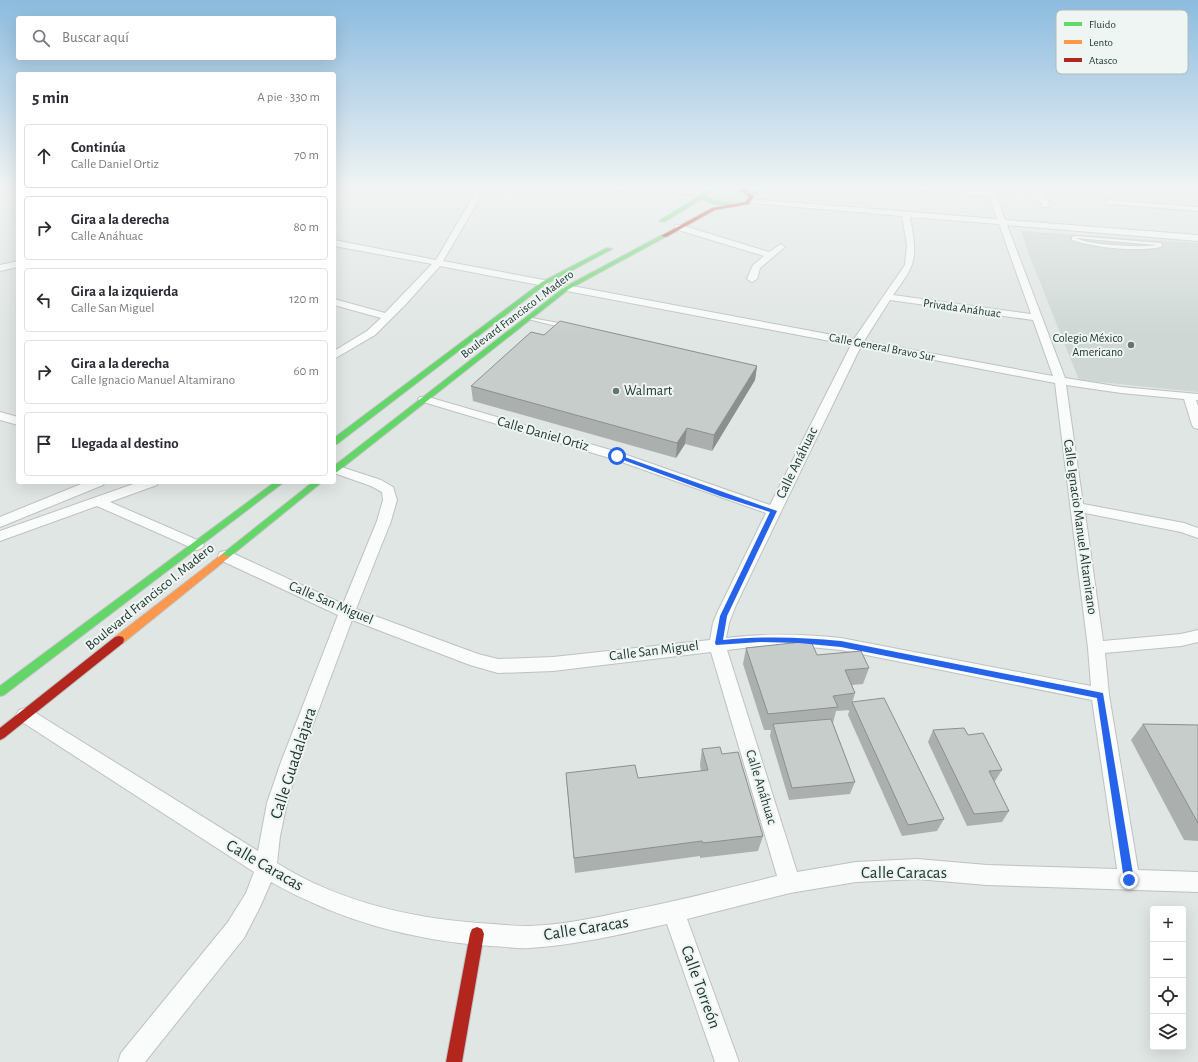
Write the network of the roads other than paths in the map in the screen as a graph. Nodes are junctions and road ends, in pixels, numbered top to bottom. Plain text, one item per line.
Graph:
1 (1155, 235) edge
2 (454, 236) edge
3 (662, 236) edge
4 (706, 236) edge
5 (909, 236) edge
6 (1008, 236) edge
7 (1163, 236) edge
8 (1198, 238) edge
9 (336, 243) edge
10 (1160, 244) junction
11 (614, 246) dead end
12 (781, 247) dead end
13 (770, 255) junction
14 (438, 263) junction
15 (16, 264) edge
16 (0, 268) edge
17 (752, 280) dead end
18 (544, 284) junction
19 (567, 288) junction
20 (887, 297) junction
21 (336, 303) edge
22 (387, 317) junction
23 (528, 318) junction
24 (1038, 318) junction
25 (571, 328) edge
26 (856, 343) junction
27 (336, 354) edge
28 (1060, 381) junction
29 (1194, 396) edge
30 (424, 399) junction
31 (0, 416) edge
32 (16, 420) edge
33 (1198, 425) edge
34 (336, 437) edge
35 (336, 468) edge
36 (336, 469) edge
37 (93, 484) edge
38 (147, 484) edge
39 (277, 484) edge
40 (315, 484) edge
41 (99, 502) junction
42 (1077, 506) junction
43 (773, 511) junction
44 (0, 522) edge
45 (1198, 533) edge
46 (0, 536) edge
47 (197, 545) junction
48 (225, 556) junction
49 (347, 612) junction
50 (1198, 636) edge
51 (718, 643) junction
52 (1096, 648) junction
53 (0, 692) edge
54 (1100, 695) junction
55 (25, 715) junction
56 (0, 735) edge
57 (266, 868) junction
58 (1129, 880) junction
59 (1198, 882) edge
60 (790, 883) junction
61 (674, 912) junction
62 (477, 934) junction
63 (130, 1062) edge
64 (454, 1062) edge
65 (727, 1062) edge

1 - 10 lane
2 - 14 street
3 - 19 main road, Boulevard Francisco I. Madero
4 - 13 street
5 - 20 street, Calle Anáhuac
6 - 24 street, Calle Ignacio Manuel Altamirano
7 - 8 street
9 - 14 street
10 - 10 lane
11 - 18 main road, Boulevard Francisco I. Madero
12 - 13 street
13 - 17 street
14 - 18 street
14 - 22 street
15 - 16 street
18 - 34 main road, Boulevard Francisco I. Madero
19 - 23 main road, Boulevard Francisco I. Madero
19 - 26 street, Calle General Bravo Sur
20 - 24 street, Privada Anáhuac
20 - 26 street, Calle Anáhuac
21 - 22 street
22 - 27 street
23 - 25 lane
23 - 30 main road, Boulevard Francisco I. Madero
24 - 28 street, Calle Ignacio Manuel Altamirano
26 - 28 street, Calle General Bravo Sur
26 - 43 street, Calle Anáhuac
28 - 29 street, Calle General Bravo Sur
28 - 42 street, Calle Ignacio Manuel Altamirano
29 - 33 street
30 - 35 main road, Boulevard Francisco I. Madero
30 - 43 street, Calle Daniel Ortiz
31 - 32 street
36 - 49 street, Calle Guadalajara
37 - 44 street
38 - 41 street
39 - 47 main road, Boulevard Francisco I. Madero
40 - 48 main road, Boulevard Francisco I. Madero
41 - 46 street
41 - 47 street
42 - 45 street
42 - 52 street, Calle Ignacio Manuel Altamirano
43 - 51 street, Calle Anáhuac
47 - 53 main road, Boulevard Francisco I. Madero
48 - 49 street, Calle San Miguel
48 - 55 main road, Boulevard Francisco I. Madero
49 - 51 street, Calle San Miguel
49 - 57 street, Calle Guadalajara
50 - 52 street
51 - 54 street, Calle San Miguel
51 - 60 street, Calle Anáhuac
52 - 54 street, Calle Ignacio Manuel Altamirano
54 - 58 street, Calle Ignacio Manuel Altamirano
55 - 56 main road, Boulevard Francisco I. Madero
55 - 57 street, Calle Caracas
57 - 62 street, Calle Caracas
57 - 63 street, Calle Guadalajara
58 - 59 street, Calle Caracas
58 - 60 street, Calle Caracas
60 - 61 street, Calle Caracas
61 - 62 street, Calle Caracas
61 - 65 street, Calle Torreón
62 - 64 main road

